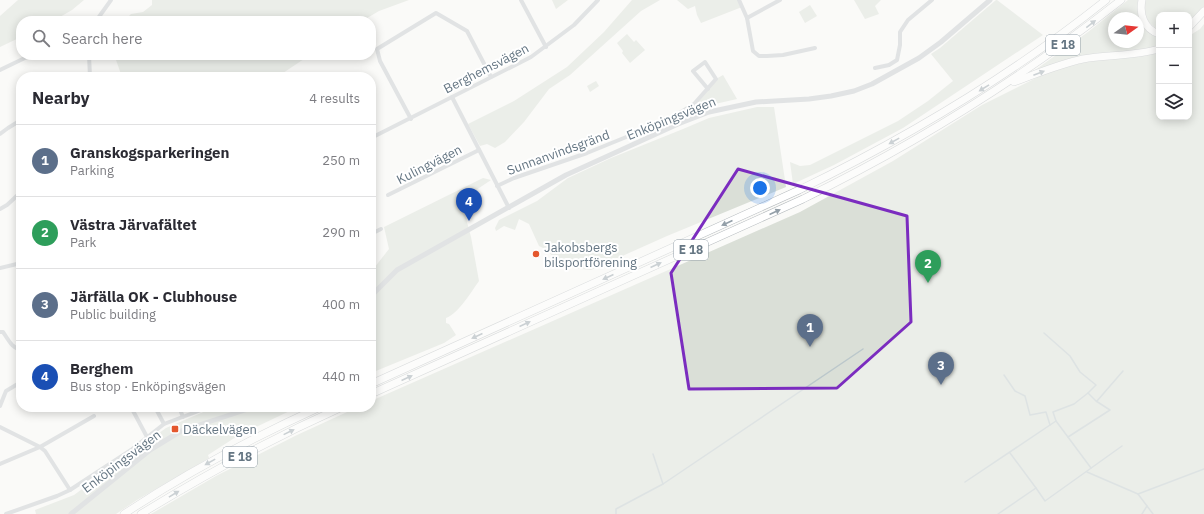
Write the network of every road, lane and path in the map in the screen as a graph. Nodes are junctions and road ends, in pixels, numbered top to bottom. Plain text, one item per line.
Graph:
1 (110, 0) edge
2 (521, 0) edge
3 (598, 0) edge
4 (739, 0) edge
5 (780, 0) edge
6 (932, 0) edge
7 (990, 0) edge
8 (1098, 0) edge
9 (1106, 0) edge
10 (1121, 0) edge
11 (1142, 0) edge
12 (1204, 11) edge
13 (99, 16) edge
14 (747, 18) junction
15 (1204, 18) edge
16 (1192, 24) edge
17 (1072, 26) junction
18 (1192, 31) edge
19 (1156, 32) edge
20 (546, 47) junction
21 (815, 48) dead end
22 (1156, 50) edge
23 (21, 60) edge
24 (89, 60) edge
25 (874, 68) dead end
26 (0, 70) edge
27 (90, 72) edge
28 (491, 77) junction
29 (1002, 87) junction
30 (708, 89) junction
31 (452, 97) junction
32 (411, 119) junction
33 (16, 123) edge
34 (0, 134) edge
35 (376, 136) edge
36 (479, 150) junction
37 (497, 186) junction
38 (388, 195) dead end
39 (16, 197) edge
40 (509, 208) junction
41 (0, 209) edge
42 (381, 229) dead end
43 (376, 232) edge
44 (16, 265) edge
45 (0, 268) edge
46 (376, 291) edge
47 (0, 332) edge
48 (16, 348) edge
49 (376, 382) edge
50 (16, 385) edge
51 (376, 392) edge
52 (0, 406) edge
53 (134, 412) edge
54 (158, 412) edge
55 (180, 412) edge
56 (195, 412) edge
57 (239, 412) edge
58 (310, 412) edge
59 (332, 412) edge
60 (94, 416) dead end
61 (183, 417) junction
62 (164, 424) junction
63 (0, 427) edge
64 (147, 437) junction
65 (40, 447) junction
66 (0, 464) edge
67 (70, 490) junction
68 (6, 514) edge
69 (70, 514) edge
70 (124, 514) edge
71 (141, 514) edge

1 - 13 street
2 - 20 street
3 - 20 street, Berghemsvägen
4 - 14 street
5 - 14 street
6 - 25 street
7 - 40 street, Enköpingsvägen
8 - 17 highway
9 - 17 highway, E 18
29 -> 10 highway, E 18
11 - 19 highway
12 - 16 highway
14 - 21 street
15 - 18 highway
17 -> 49 highway, E 18
20 - 28 street, Berghemsvägen
29 -> 22 highway
23 - 26 street
24 - 27 street
28 - 31 street, Berghemsvägen
28 - 32 street
51 -> 29 highway, E 18
30 - 30 street, Sunnanvindsgränd
30 - 37 street, Sunnanvindsgränd
31 - 32 street, Berghemsvägen
31 - 36 street
32 - 35 street, Berghemsvägen
33 - 34 street
36 - 37 street
36 - 38 street, Kulingvägen
37 - 40 street
39 - 41 street
40 - 46 street, Enköpingsvägen
42 - 43 street
44 - 45 street
47 - 48 street
50 - 52 street
53 - 64 street
54 - 62 street
55 - 61 street
56 - 61 street
57 - 69 street, Enköpingsvägen
58 -> 70 highway, E 18
71 -> 59 highway, E 18
60 - 65 street
61 - 62 street
62 - 64 street
63 - 65 street
64 - 67 street
65 - 66 street
65 - 67 street
67 - 68 street

